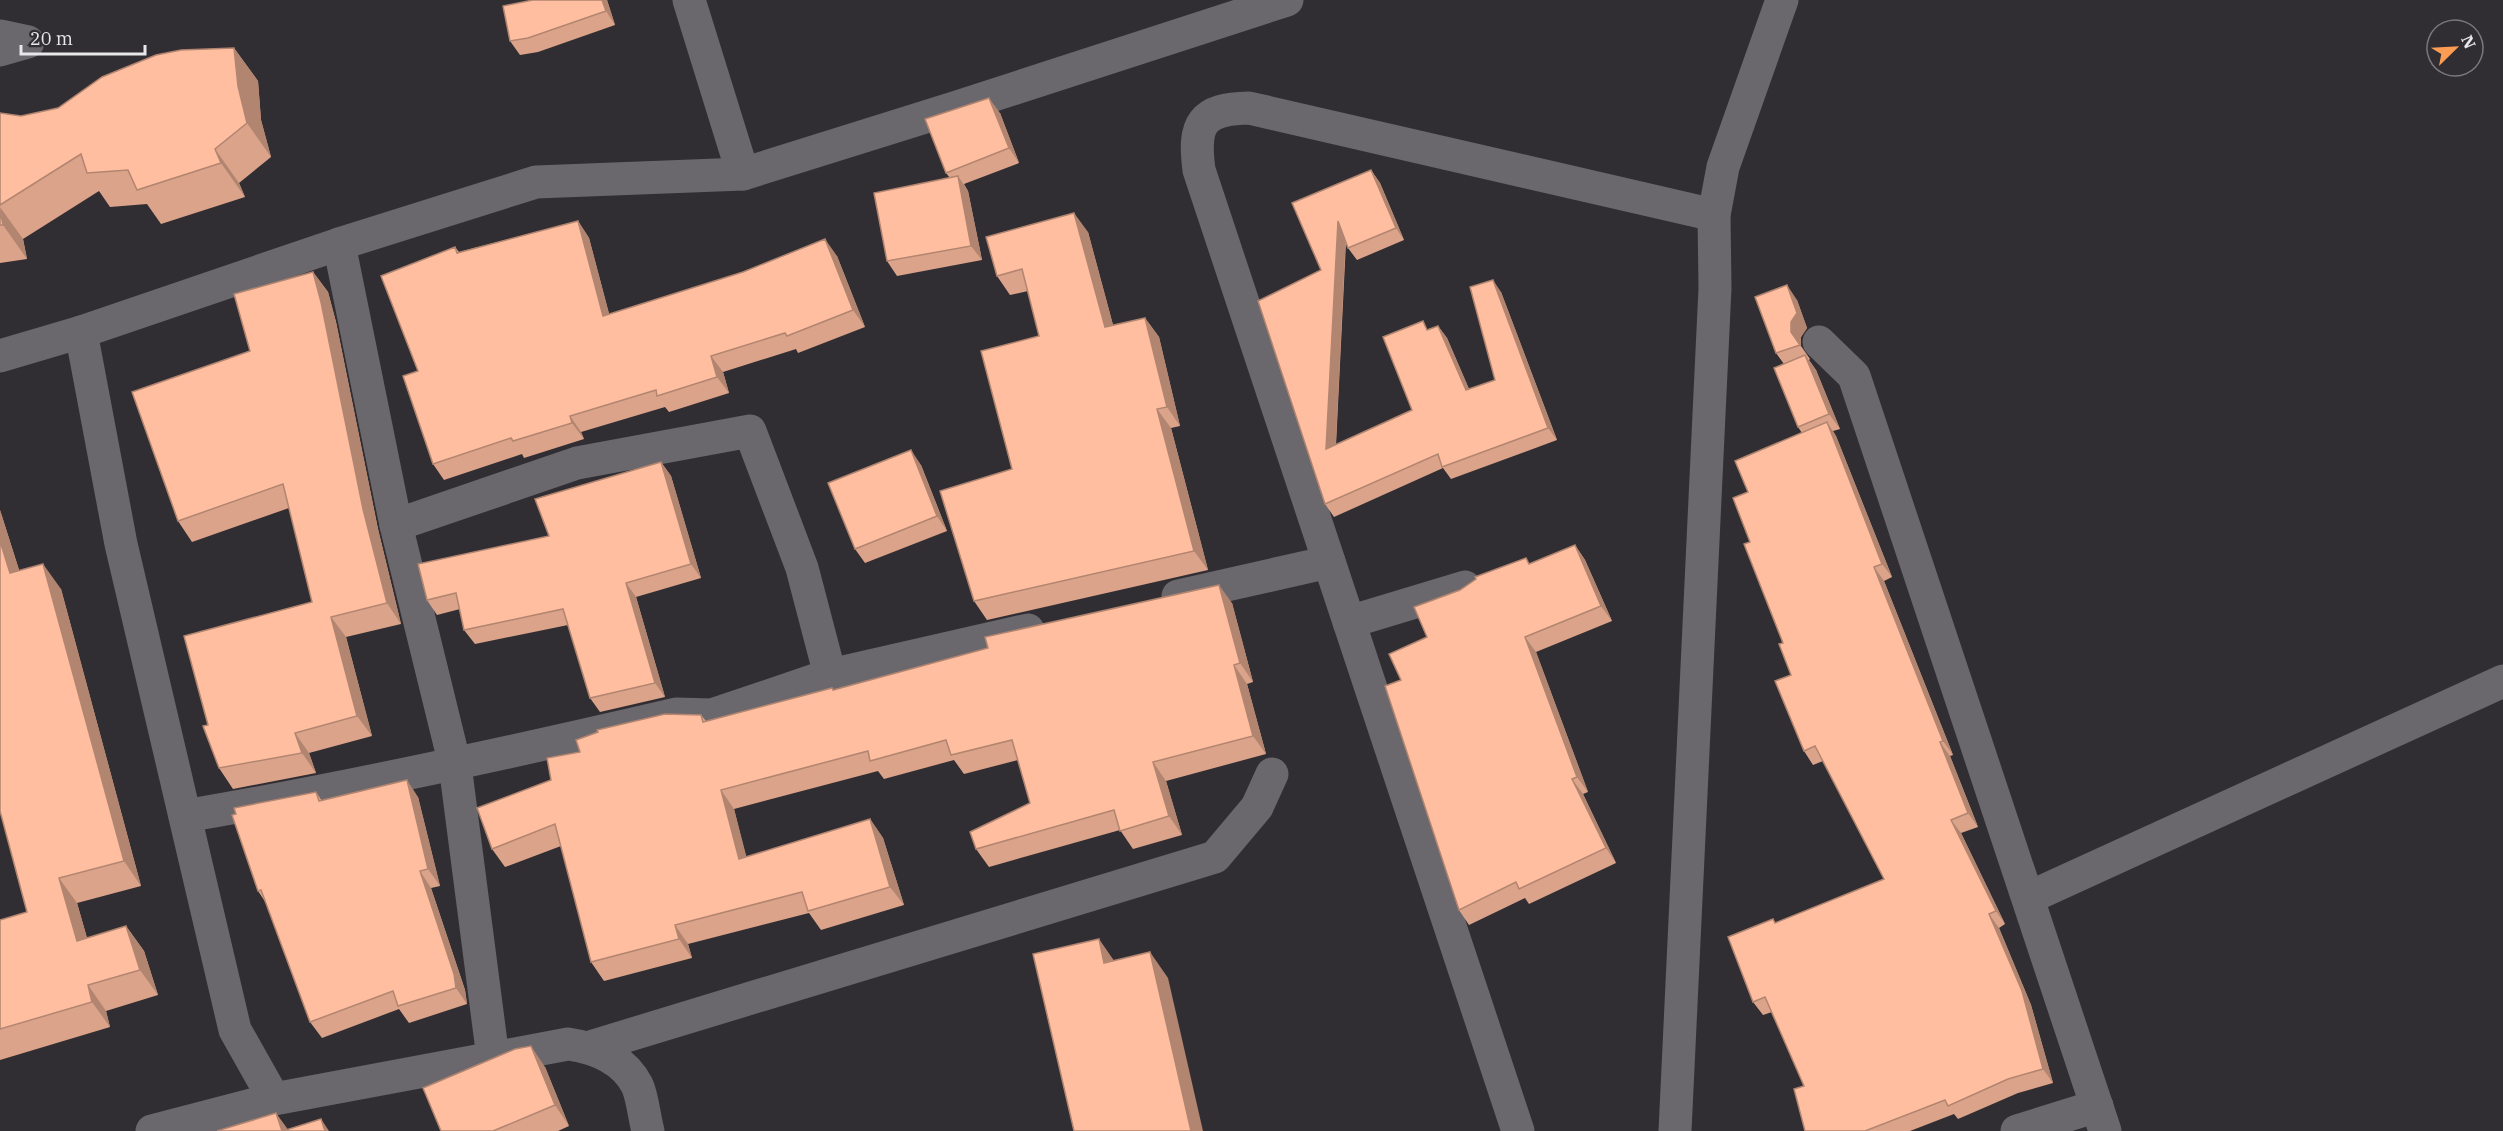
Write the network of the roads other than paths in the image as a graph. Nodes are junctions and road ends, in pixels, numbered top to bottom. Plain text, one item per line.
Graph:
1 (689, 0) edge
2 (1287, 0) edge
3 (1782, 0) edge
4 (0, 36) edge
5 (0, 50) edge
6 (743, 174) junction
7 (1714, 215) junction
8 (339, 244) junction
9 (81, 332) junction
10 (1820, 342) dead end
11 (0, 356) edge
12 (396, 525) junction
13 (1329, 562) junction
14 (1465, 587) edge
15 (1143, 604) edge
16 (1062, 622) edge
17 (1349, 622) junction
18 (830, 675) junction
19 (2503, 681) edge
20 (455, 765) junction
21 (1272, 774) dead end
22 (185, 816) junction
23 (2028, 898) junction
24 (590, 1047) junction
25 (493, 1058) junction
26 (274, 1099) junction
27 (2101, 1119) edge
28 (152, 1131) edge
29 (648, 1131) edge
30 (1518, 1131) edge
31 (1676, 1131) edge
32 (2017, 1131) edge

1 - 6 street
2 - 6 street
3 - 7 street
4 - 5 street
6 - 8 street
7 - 13 street
7 - 31 street
8 - 9 street
8 - 12 street
9 - 11 street
9 - 22 street
10 - 23 street
12 - 18 street
12 - 20 street
13 - 15 street
13 - 17 street
14 - 17 street
16 - 18 street
17 - 30 street
18 - 20 street
19 - 23 street
20 - 22 street
20 - 25 street
21 - 24 street
22 - 26 street
23 - 27 street
24 - 25 street
24 - 29 street
25 - 26 street
26 - 28 street
27 - 32 street

